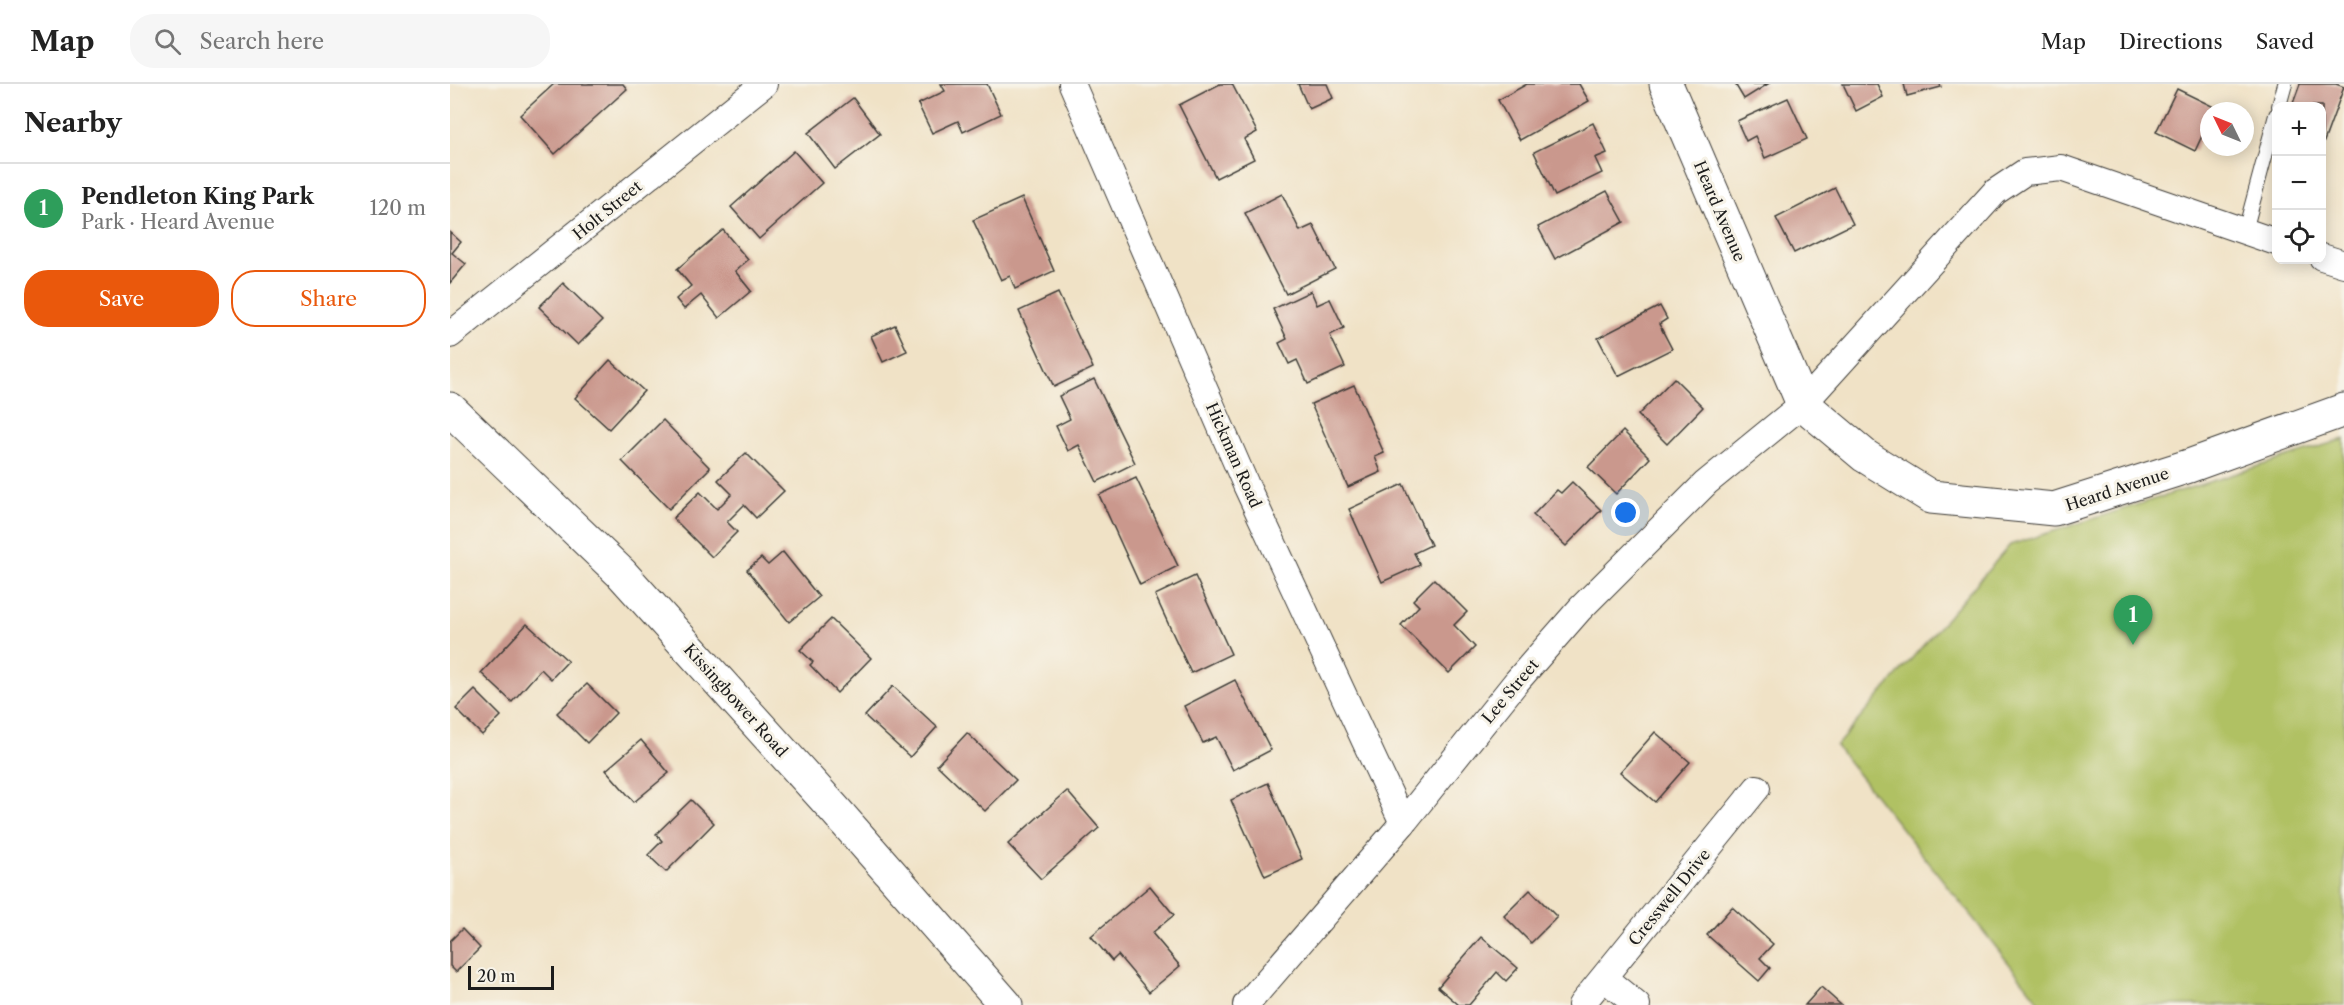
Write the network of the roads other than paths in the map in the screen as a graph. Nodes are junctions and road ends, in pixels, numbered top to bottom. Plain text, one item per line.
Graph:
1 (764, 84) edge
2 (1072, 84) edge
3 (1666, 84) edge
4 (2285, 84) edge
5 (2280, 102) edge
6 (2272, 133) edge
7 (2245, 231) junction
8 (2272, 240) edge
9 (2326, 258) edge
10 (2344, 264) edge
11 (450, 335) edge
12 (1803, 404) junction
13 (450, 409) edge
14 (2344, 410) edge
15 (1757, 789) dead end
16 (1403, 823) junction
17 (1604, 978) junction
18 (1006, 1005) edge
19 (1246, 1005) edge
20 (1581, 1005) edge
21 (1637, 1005) edge

1 - 11 street, Holt Street
2 - 16 street, Hickman Road
3 - 12 street, Heard Avenue
4 - 5 lane
6 - 7 lane
7 - 8 street
7 - 12 street
9 - 10 street
12 - 14 street, Heard Avenue
12 - 16 street, Lee Street
13 - 18 street, Kissingbower Road
15 - 17 street, Cresswell Drive
16 - 19 street, Lee Street
17 - 20 street, Cresswell Drive
17 - 21 street

